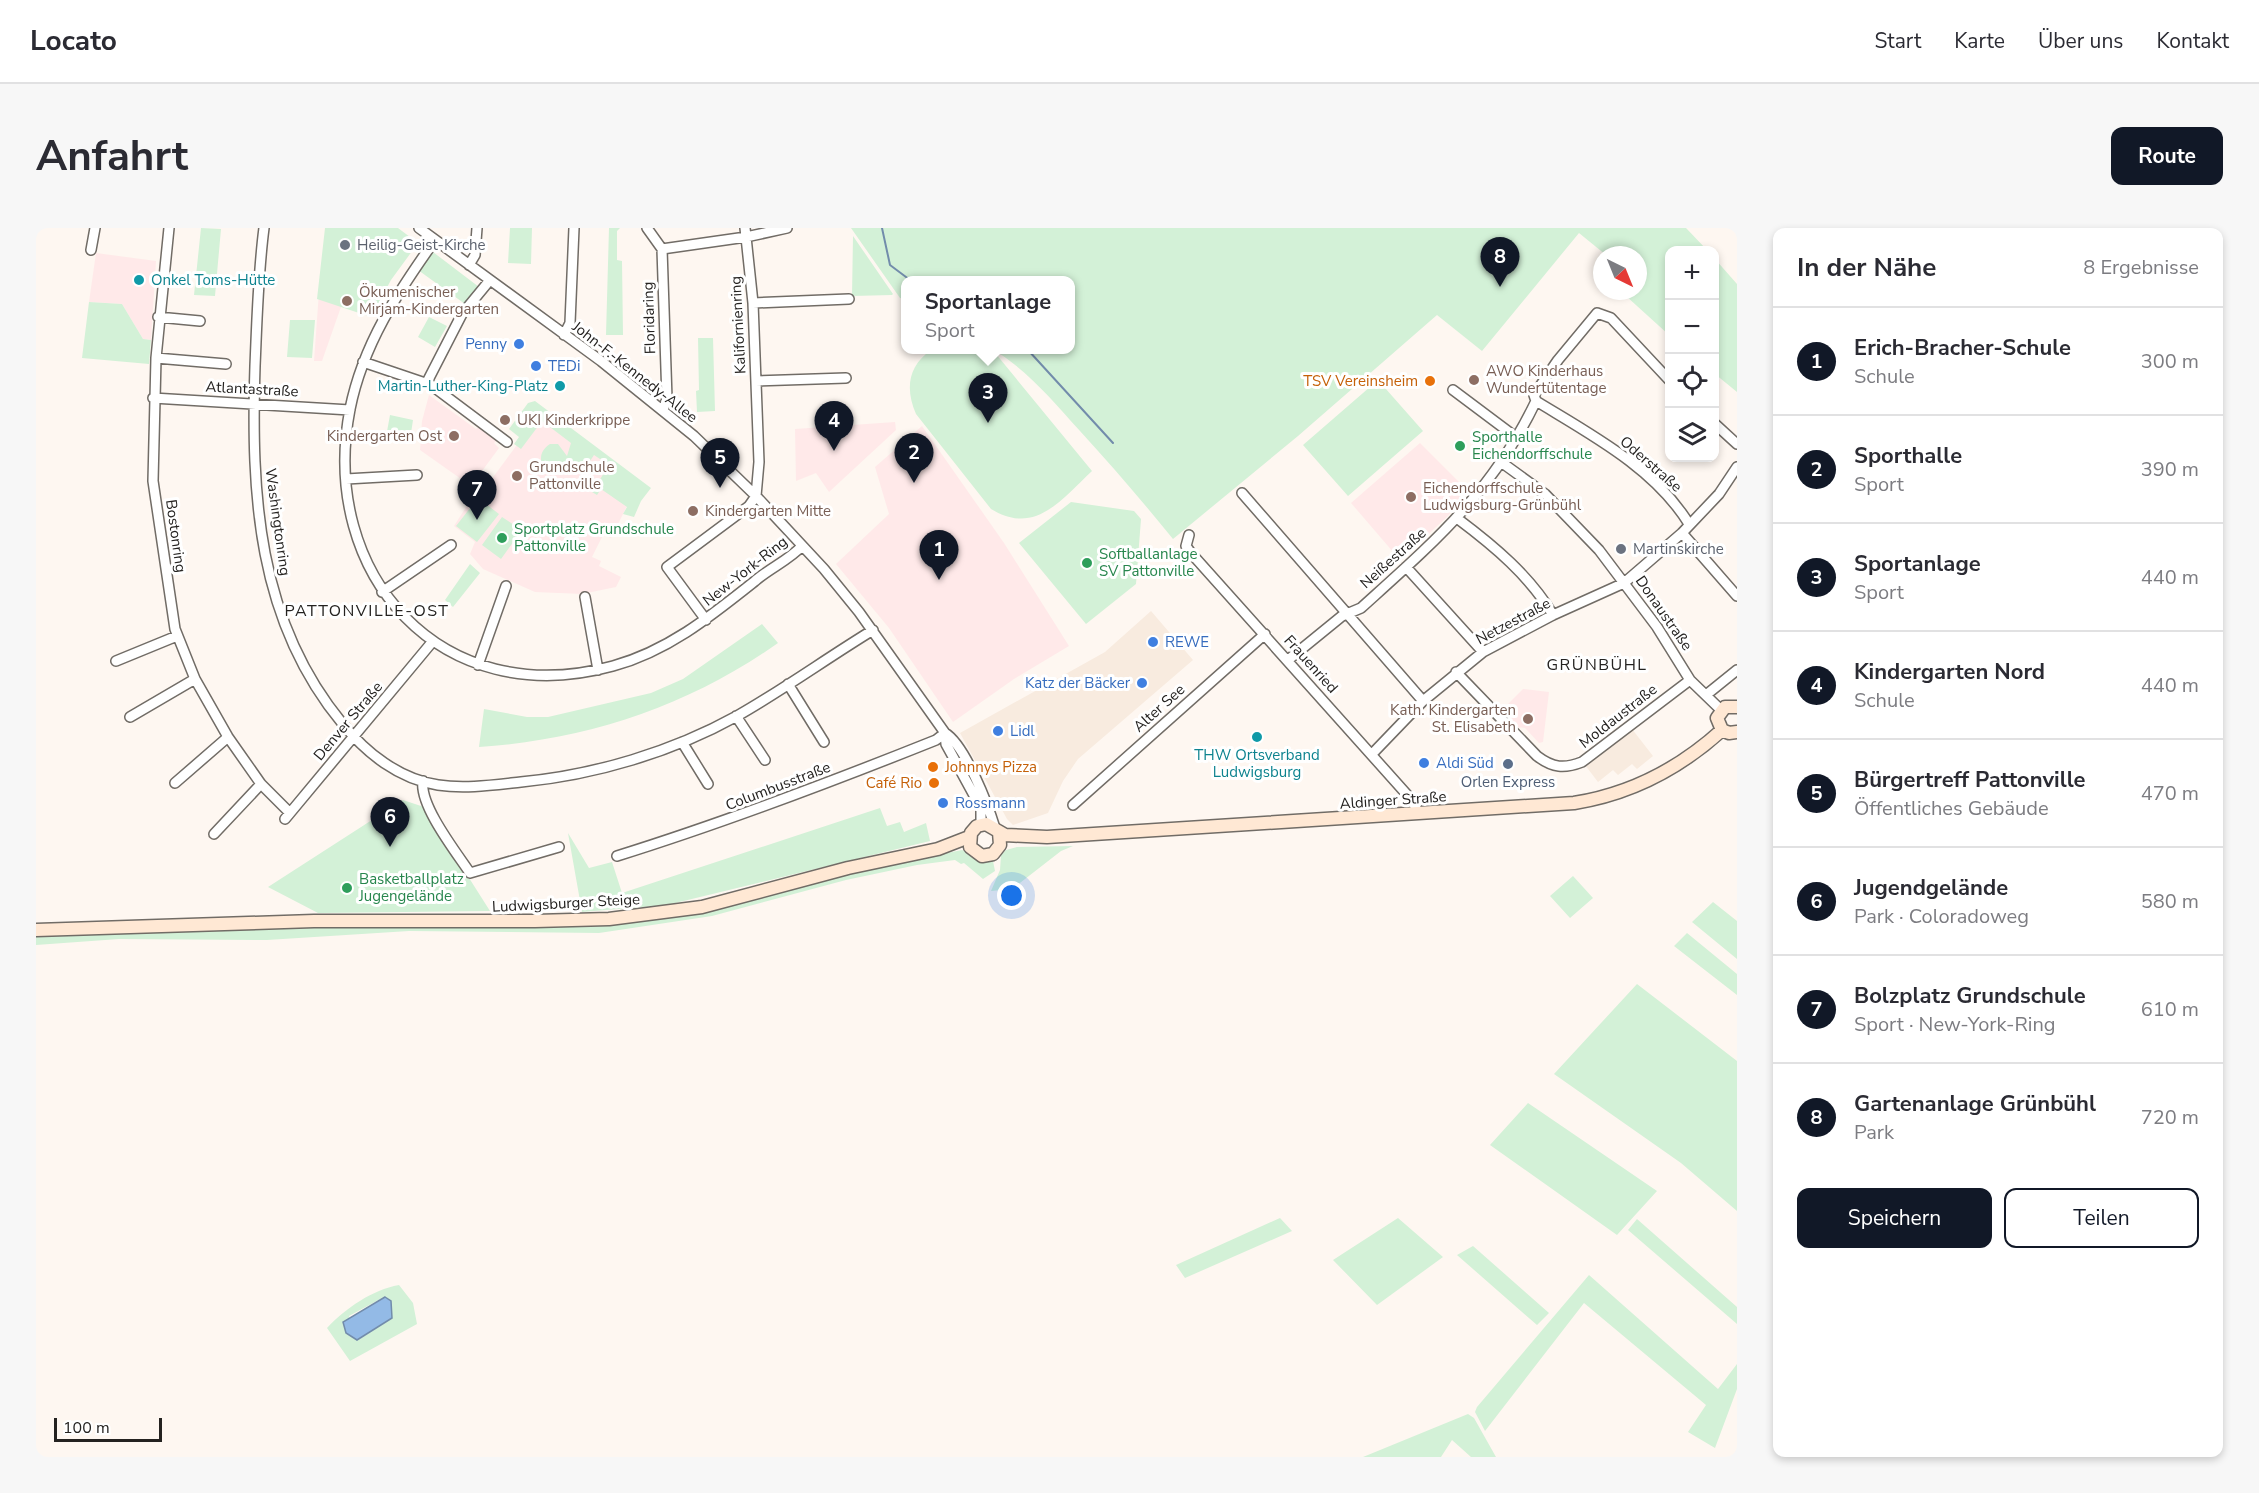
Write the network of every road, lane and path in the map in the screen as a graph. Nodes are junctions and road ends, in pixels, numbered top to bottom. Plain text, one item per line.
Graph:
1 (95, 228) edge
2 (169, 228) edge
3 (264, 228) edge
4 (419, 228) edge
5 (477, 228) edge
6 (574, 228) edge
7 (647, 228) edge
8 (787, 228) edge
9 (745, 232) edge
10 (435, 240) junction
11 (662, 249) junction
12 (90, 250) dead end
13 (469, 265) junction
14 (490, 280) junction
15 (849, 299) dead end
16 (753, 303) junction
17 (158, 317) junction
18 (201, 321) dead end
19 (564, 335) junction
20 (156, 358) junction
21 (363, 362) junction
22 (226, 364) dead end
23 (1665, 376) edge
24 (846, 378) dead end
25 (756, 381) junction
26 (426, 384) junction
27 (1453, 390) dead end
28 (153, 398) junction
29 (1536, 401) junction
30 (254, 404) junction
31 (350, 410) junction
32 (663, 410) junction
33 (1719, 428) edge
34 (1517, 438) junction
35 (507, 442) dead end
36 (1737, 444) edge
37 (1501, 462) junction
38 (1737, 467) edge
39 (417, 475) dead end
40 (346, 478) junction
41 (1242, 493) dead end
42 (756, 496) junction
43 (1458, 519) junction
44 (1689, 524) junction
45 (1682, 533) junction
46 (1189, 535) dead end
47 (451, 545) dead end
48 (802, 546) junction
49 (1406, 567) junction
50 (1624, 583) junction
51 (506, 586) dead end
52 (382, 592) junction
53 (1737, 596) edge
54 (585, 597) dead end
55 (1348, 614) junction
56 (1553, 615) junction
57 (706, 620) junction
58 (873, 630) junction
59 (1265, 634) junction
60 (177, 636) junction
61 (433, 642) junction
62 (1483, 652) junction
63 (1288, 660) junction
64 (116, 661) dead end
65 (478, 665) junction
66 (598, 670) junction
67 (1737, 670) edge
68 (1456, 672) junction
69 (195, 679) junction
70 (1690, 680) junction
71 (788, 684) junction
72 (1706, 695) junction
73 (1423, 701) junction
74 (1737, 707) edge
75 (1721, 710) junction
76 (736, 716) junction
77 (130, 717) dead end
78 (1722, 730) junction
79 (945, 732) junction
80 (1737, 732) edge
81 (228, 737) junction
82 (354, 737) junction
83 (682, 742) junction
84 (824, 742) dead end
85 (1371, 754) junction
86 (765, 760) dead end
87 (423, 781) junction
88 (175, 783) dead end
89 (261, 784) junction
90 (708, 784) dead end
91 (1073, 805) dead end
92 (1419, 813) junction
93 (287, 816) joint
94 (981, 825) junction
95 (214, 834) dead end
96 (998, 835) junction
97 (969, 837) junction
98 (559, 847) dead end
99 (938, 849) junction
100 (973, 851) junction
101 (617, 856) dead end
102 (36, 930) edge

1 - 12 street
2 - 17 street, Bostonring
3 - 30 street, Washingtonring
4 - 10 street, John-F.-Kennedy-Allee
5 - 13 street
6 - 19 street
7 - 11 street
8 - 9 street
9 - 11 street
9 - 16 street, Kalifornienring
10 - 13 street, John-F.-Kennedy-Allee
10 - 21 street, New-York-Ring
11 - 32 street, Floridaring
13 - 14 street, John-F.-Kennedy-Allee
14 - 19 street, John-F.-Kennedy-Allee
14 - 26 street
15 - 16 street
16 - 25 street, Kalifornienring
17 - 18 street
17 - 20 street, Bostonring
19 - 32 street, John-F.-Kennedy-Allee
20 - 22 street
20 - 28 street, Bostonring
21 - 26 street
21 - 31 street, New-York-Ring
23 - 29 street, Neißestraße
24 - 25 street
25 - 42 street, Kalifornienring
26 - 35 street
27 - 34 street
28 - 30 street, Atlantastraße
28 - 60 street, Bostonring
29 - 34 street, Neißestraße
29 - 44 street, Oderstraße
30 - 31 street, Atlantastraße
30 - 82 street, Washingtonring
31 - 40 street, New-York-Ring
32 - 42 street, John-F.-Kennedy-Allee
33 - 36 street
34 - 37 street, Neißestraße
37 - 43 street, Neißestraße
37 - 50 street, Donaustraße
38 - 44 street
39 - 40 street
40 - 52 street, New-York-Ring
41 - 55 street
42 - 48 street, John-F.-Kennedy-Allee
42 - 57 street, New-York-Ring
43 - 49 street, Neißestraße
43 - 56 street
44 - 45 street
45 - 50 street, Netzestraße
45 - 53 street
46 - 59 street, Frauenried
47 - 52 street
48 - 57 street, New-York-Ring
48 - 58 street, John-F.-Kennedy-Allee
49 - 55 street, Neißestraße
49 - 62 street
50 - 56 street, Netzestraße
50 - 70 street, Donaustraße
51 - 65 street
52 - 61 street, New-York-Ring
54 - 66 street
55 - 63 street, Neißestraße
55 - 73 street
56 - 62 street, Netzestraße
57 - 66 street, New-York-Ring
58 - 71 street, Washingtonring
58 - 79 street, John-F.-Kennedy-Allee
59 - 63 street, Frauenried
59 - 91 street, Alter See
60 - 64 street
60 - 69 street, Bostonring
61 - 65 street, New-York-Ring
61 - 82 street, Denver Straße
62 - 68 street, Netzestraße
63 - 85 street, Frauenried
65 - 66 street, New-York-Ring
67 - 72 street
68 - 70 street, Moldaustraße
68 - 73 street, Netzestraße
69 - 77 street
69 - 81 street, Bostonring
70 - 72 street, Donaustraße
71 - 76 street, Washingtonring
71 - 84 street
72 - 75 street, Donaustraße
73 - 85 street, Netzestraße
74 - 75 main road
75 - 78 main road
76 - 83 street, Washingtonring
76 - 86 street
78 - 80 main road
78 - 92 main road, Aldinger Straße
79 - 94 street, John-F.-Kennedy-Allee
79 - 96 street, John-F.-Kennedy-Allee
79 - 101 street, Columbusstraße
81 - 88 street
81 - 89 street, Bostonring
82 - 87 street, Washingtonring
82 - 93 street, Denver Straße
83 - 87 street, Washingtonring
83 - 90 street
85 - 92 street, Frauenried
87 - 98 street
89 - 93 street, Bostonring
89 - 95 street
92 - 96 main road, Aldinger Straße
94 - 96 main road
94 - 97 main road
96 - 100 main road
97 - 99 main road
97 - 100 main road
99 - 100 main road
99 - 102 main road, Ludwigsburger Steige

